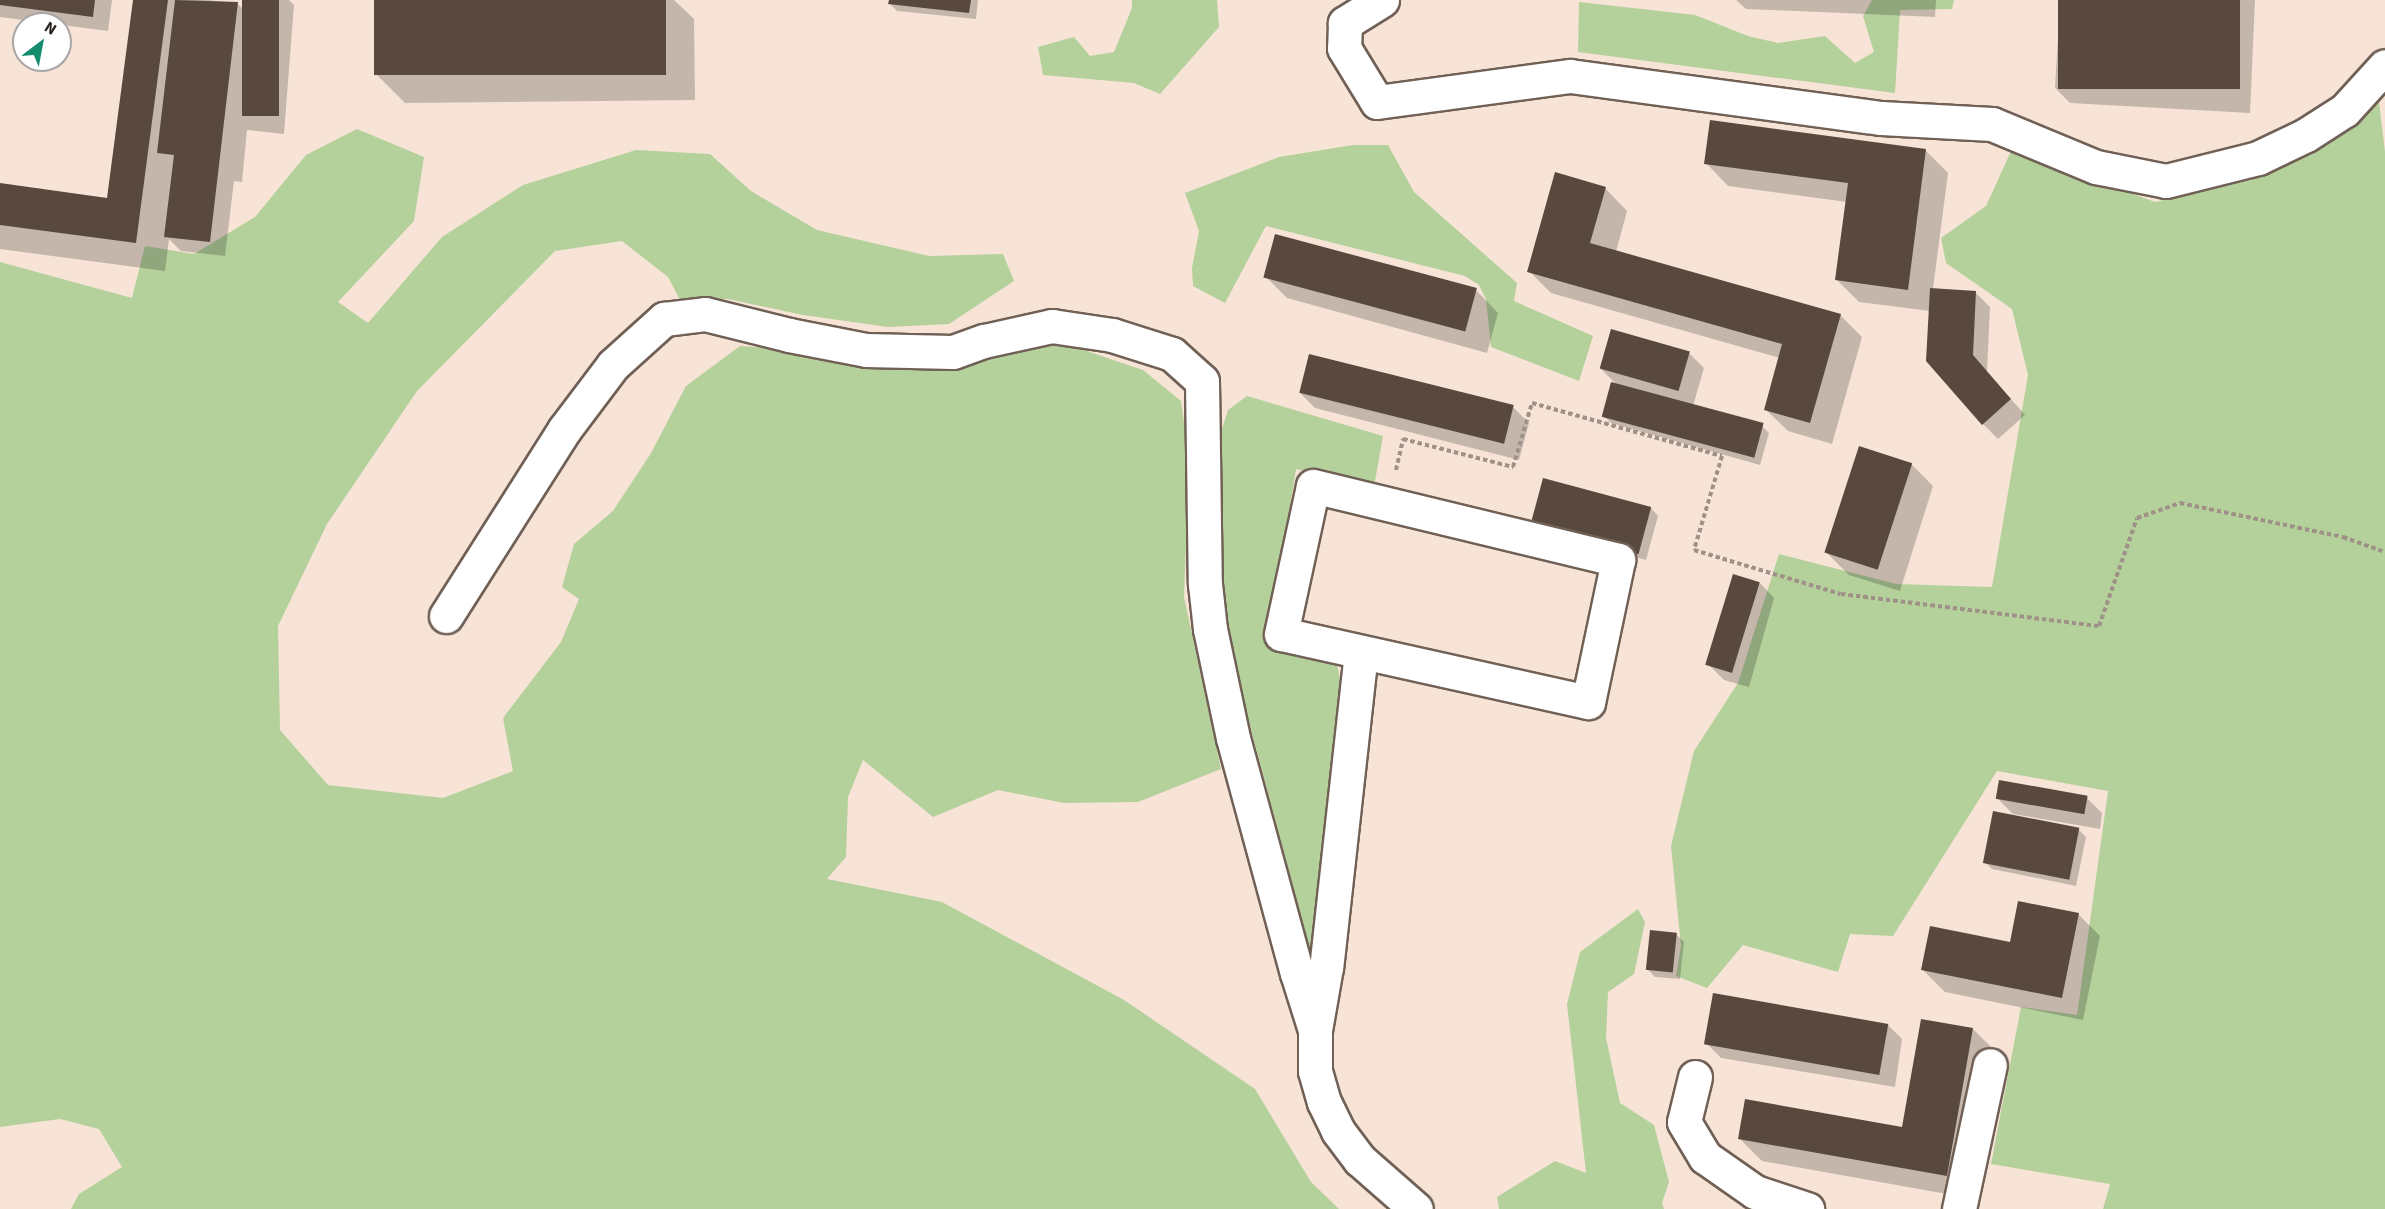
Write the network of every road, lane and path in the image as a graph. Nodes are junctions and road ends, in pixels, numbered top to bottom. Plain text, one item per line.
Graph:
1 (1382, 0) edge
2 (2385, 66) edge
3 (1389, 505) junction
4 (2385, 552) edge
5 (446, 616) dead end
6 (1361, 652) junction
7 (1315, 1030) junction
8 (1990, 1065) dead end
9 (1695, 1077) dead end
10 (1416, 1209) edge
11 (1807, 1209) edge
12 (1959, 1209) edge

1 - 2 street
3 - 4 path
3 - 6 street
3 - 6 street
5 - 7 street
6 - 7 street
7 - 10 street
8 - 12 street
9 - 11 street

